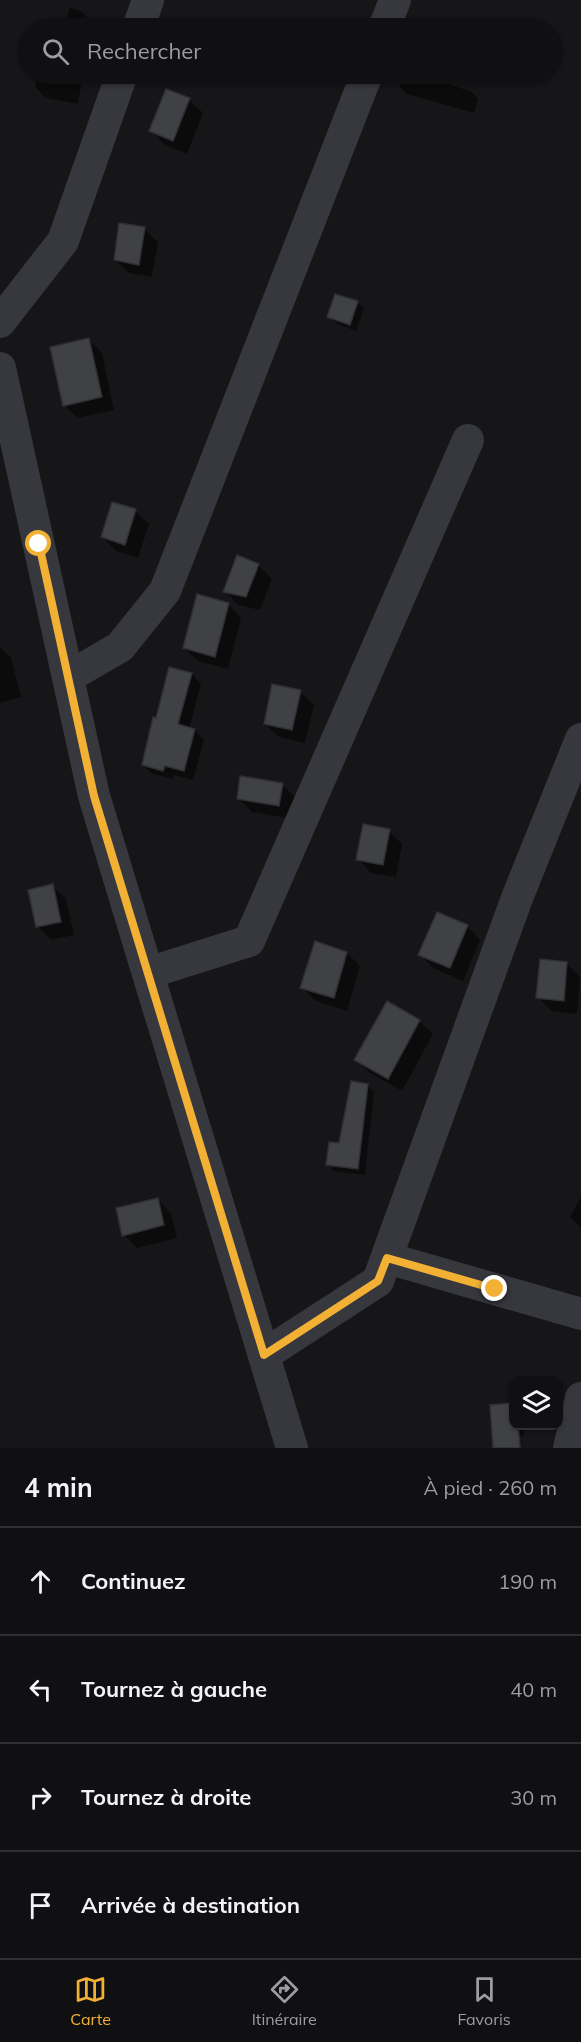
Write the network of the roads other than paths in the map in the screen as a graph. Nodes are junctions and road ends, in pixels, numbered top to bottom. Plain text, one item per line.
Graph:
1 (148, 0) edge
2 (395, 0) edge
3 (142, 18) edge
4 (388, 18) edge
5 (118, 84) edge
6 (363, 84) edge
7 (0, 322) edge
8 (0, 368) edge
9 (468, 440) dead end
10 (68, 677) junction
11 (581, 739) edge
12 (148, 973) junction
13 (387, 1258) junction
14 (581, 1314) edge
15 (264, 1355) junction
16 (581, 1398) edge
17 (292, 1448) edge
18 (569, 1448) edge

1 - 3 street
2 - 4 street
5 - 7 street
6 - 10 street
8 - 10 street
9 - 12 street
10 - 12 street
11 - 13 street
12 - 15 street
13 - 14 street
13 - 15 street
15 - 17 street
16 - 18 street

